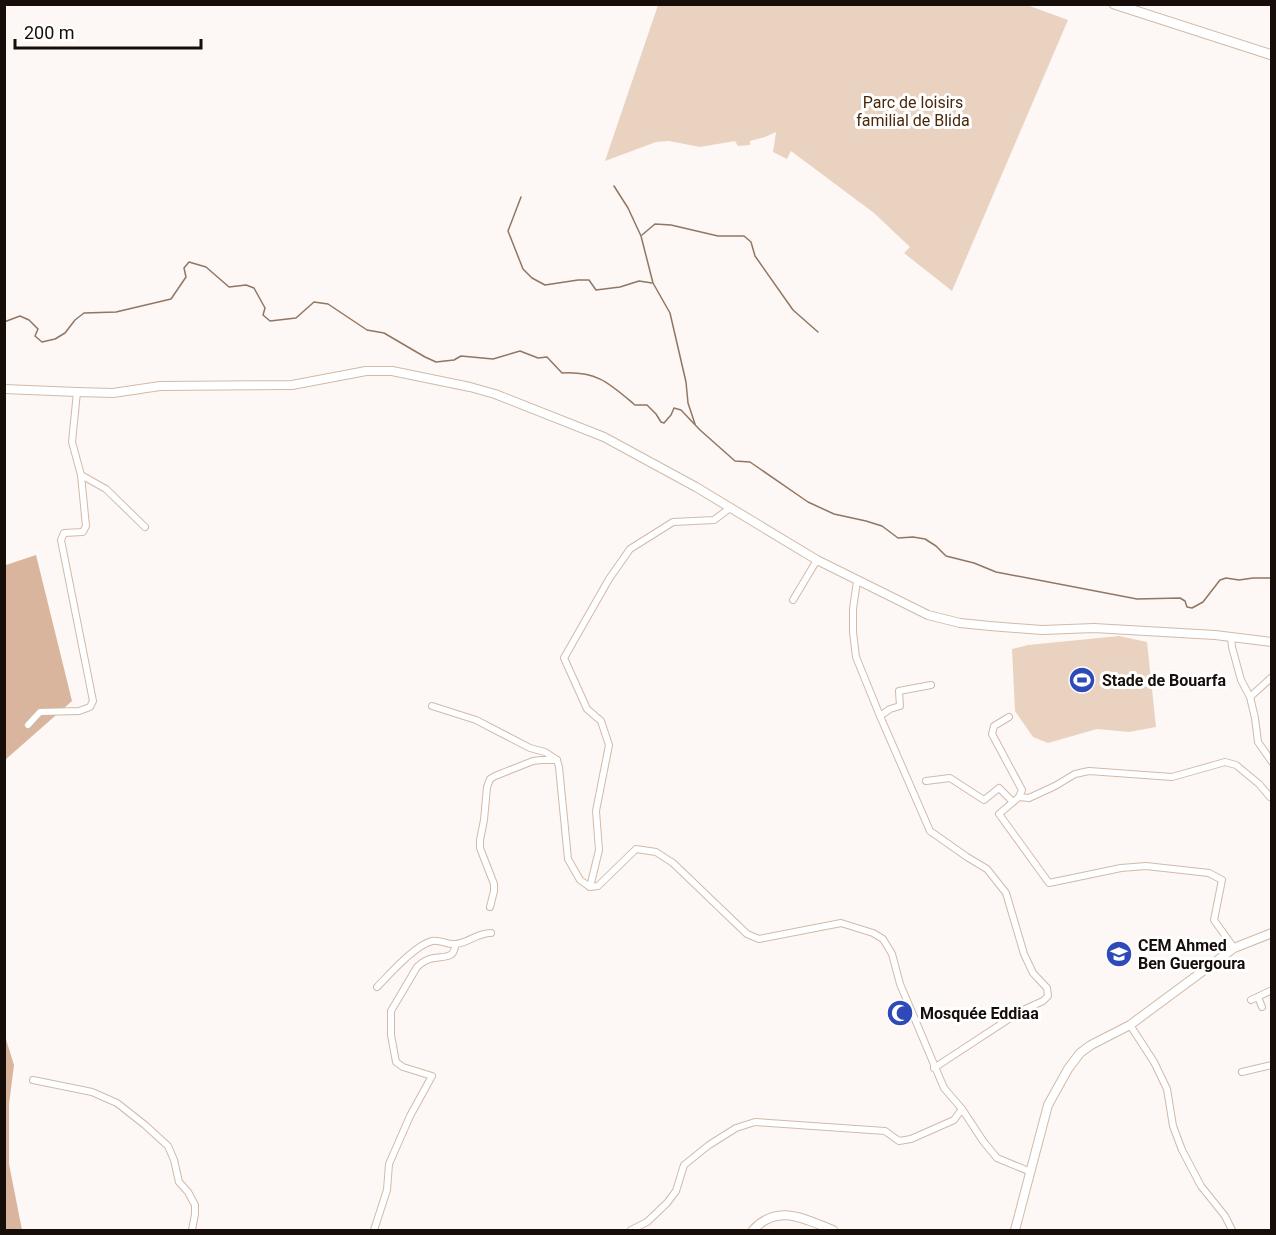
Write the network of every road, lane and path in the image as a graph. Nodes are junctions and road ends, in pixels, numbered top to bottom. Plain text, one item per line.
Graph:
1 (1114, 4) edge
2 (1125, 4) edge
3 (1272, 53) edge
4 (4, 389) edge
5 (77, 393) junction
6 (81, 475) junction
7 (730, 508) junction
8 (145, 527) dead end
9 (817, 560) junction
10 (857, 581) junction
11 (793, 600) dead end
12 (1231, 637) junction
13 (1272, 642) edge
14 (1272, 677) edge
15 (931, 685) dead end
16 (1250, 697) junction
17 (432, 706) dead end
18 (879, 716) junction
19 (1009, 717) dead end
20 (28, 725) dead end
21 (557, 760) junction
22 (1272, 762) edge
23 (926, 781) dead end
24 (1271, 796) edge
25 (1019, 797) junction
26 (1013, 802) junction
27 (1272, 806) edge
28 (590, 887) junction
29 (490, 907) dead end
30 (491, 933) dead end
31 (1272, 933) edge
32 (455, 944) junction
33 (1234, 948) junction
34 (377, 987) dead end
35 (1272, 990) edge
36 (1258, 996) junction
37 (1251, 1000) dead end
38 (1262, 1007) dead end
39 (1130, 1025) junction
40 (1272, 1065) edge
41 (934, 1068) junction
42 (1242, 1072) dead end
43 (33, 1080) dead end
44 (962, 1109) junction
45 (1030, 1172) junction
46 (192, 1230) edge
47 (374, 1230) edge
48 (631, 1230) edge
49 (753, 1230) edge
50 (833, 1230) edge
51 (1015, 1230) edge
52 (1232, 1230) edge

1 - 3 main road
2 - 3 main road
4 - 5 street
5 - 6 street
5 - 7 street
6 - 8 street
6 - 20 street
7 - 9 street
7 - 28 street
9 - 10 street
9 - 11 street
10 - 12 street
10 - 18 street
12 - 13 street
12 - 16 street
14 - 16 street
15 - 18 street
16 - 22 street
17 - 21 street
18 - 41 street
19 - 25 street
21 - 28 street
21 - 29 street
23 - 26 street
24 - 25 street
24 - 27 street
25 - 26 street
26 - 33 street
28 - 41 street
30 - 32 street
31 - 33 street
32 - 34 street
32 - 47 street
33 - 39 street
35 - 36 street
36 - 37 street
36 - 38 street
39 - 45 street
39 - 52 street
40 - 42 street
41 - 44 street
43 - 46 street
44 - 45 street
44 - 48 street
45 - 51 street
49 - 50 street

